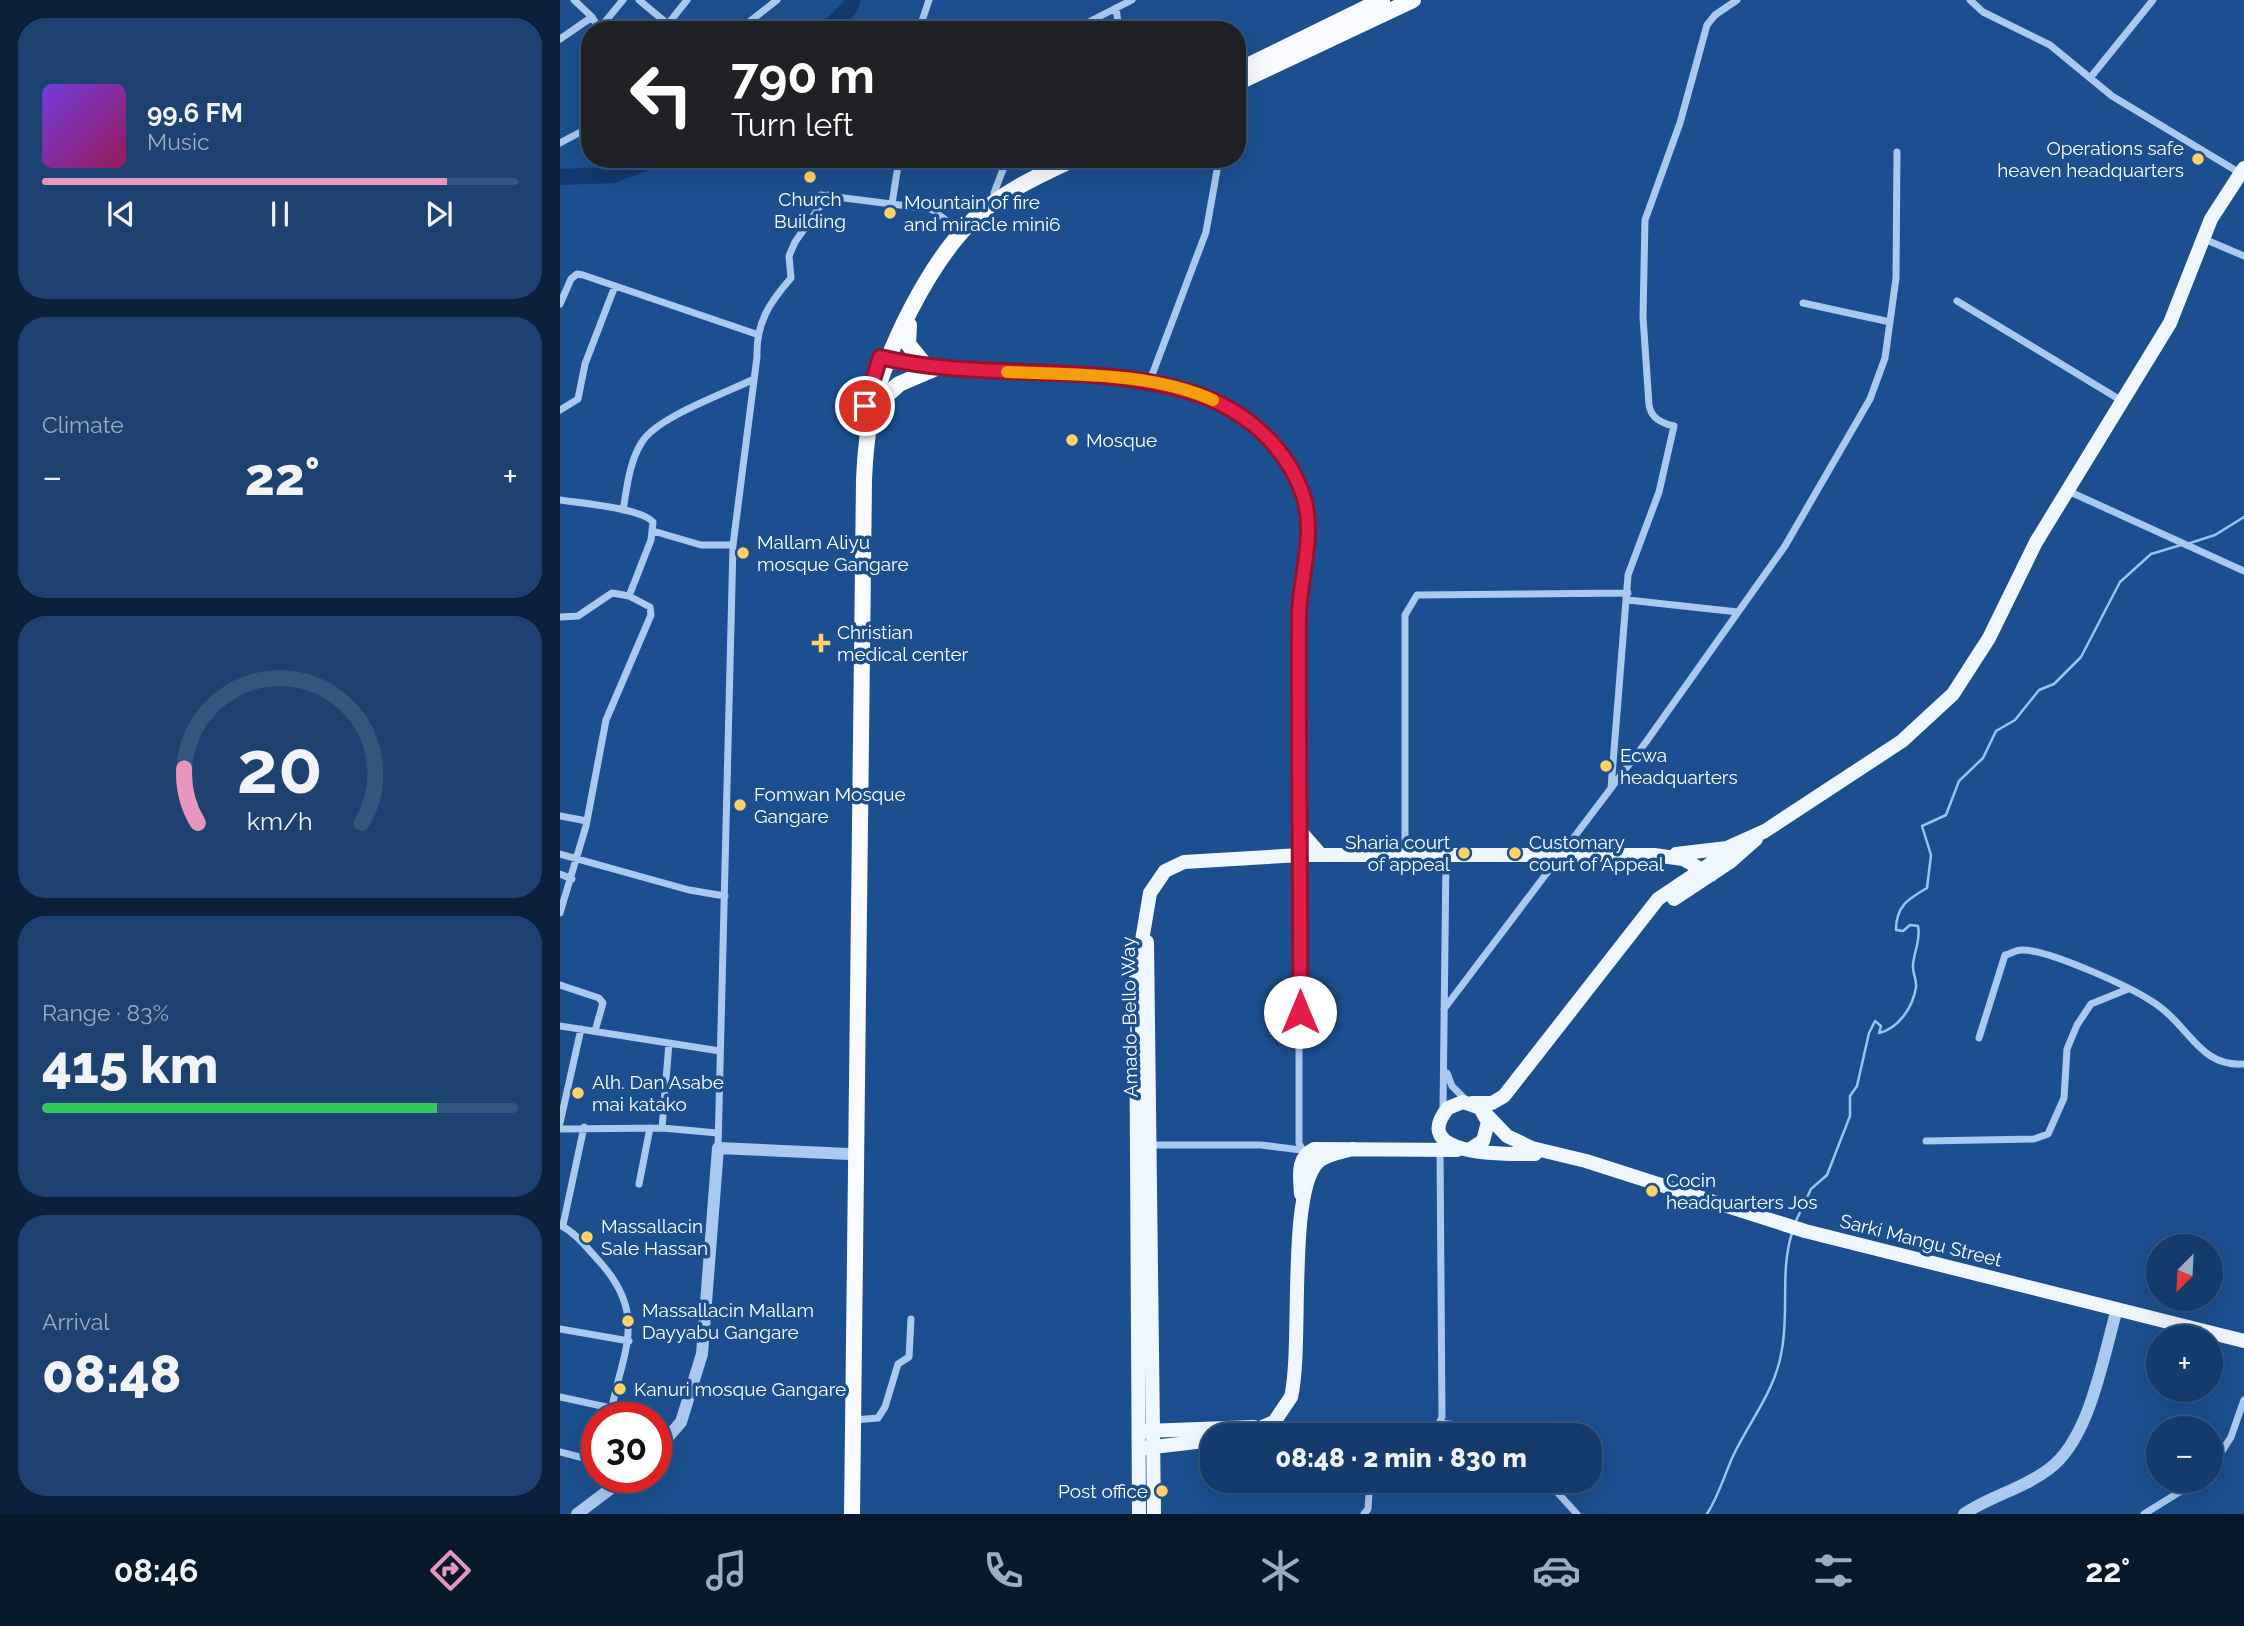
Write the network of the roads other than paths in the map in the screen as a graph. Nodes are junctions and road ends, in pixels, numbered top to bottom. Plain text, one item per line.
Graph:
1 (574, 0) edge
2 (623, 0) edge
3 (639, 0) edge
4 (687, 0) edge
5 (777, 0) edge
6 (929, 0) edge
7 (1132, 0) edge
8 (1382, 0) edge
9 (1413, 0) edge
10 (1737, 0) edge
11 (1970, 0) edge
12 (2153, 0) edge
13 (1116, 8) junction
14 (592, 17) junction
15 (586, 21) edge
16 (594, 21) edge
17 (606, 21) edge
18 (664, 21) edge
19 (670, 21) edge
20 (750, 21) edge
21 (922, 21) edge
22 (1091, 21) edge
23 (1118, 21) edge
24 (581, 25) edge
25 (560, 39) edge
26 (1246, 67) edge
27 (2090, 78) junction
28 (1246, 79) edge
29 (581, 132) edge
30 (560, 143) edge
31 (1897, 152) dead end
32 (897, 168) edge
33 (1004, 168) edge
34 (1036, 168) edge
35 (1057, 168) edge
36 (1217, 168) edge
37 (2242, 171) edge
38 (994, 193) junction
39 (892, 204) junction
40 (959, 230) junction
41 (2202, 238) junction
42 (2244, 256) edge
43 (615, 286) junction
44 (1957, 301) dead end
45 (1803, 303) dead end
46 (560, 304) edge
47 (912, 311) junction
48 (1890, 322) junction
49 (756, 334) junction
50 (884, 362) junction
51 (930, 367) junction
52 (754, 379) junction
53 (1149, 383) junction
54 (2122, 401) junction
55 (560, 410) edge
56 (872, 410) junction
57 (2068, 491) junction
58 (560, 500) edge
59 (623, 510) junction
60 (653, 531) junction
61 (733, 545) junction
62 (2244, 571) edge
63 (629, 596) junction
64 (1628, 596) junction
65 (1738, 612) junction
66 (560, 617) edge
67 (1611, 789) junction
68 (560, 816) edge
69 (587, 821) junction
70 (1765, 831) junction
71 (1301, 832) junction
72 (1747, 840) junction
73 (560, 854) edge
74 (1560, 854) junction
75 (1301, 855) junction
76 (1321, 855) junction
77 (1654, 855) junction
78 (1405, 856) junction
79 (1446, 856) junction
80 (578, 859) junction
81 (1706, 872) junction
82 (560, 874) edge
83 (572, 879) junction
84 (725, 896) junction
85 (560, 912) edge
86 (560, 985) edge
87 (2128, 989) junction
88 (1444, 1009) junction
89 (560, 1026) edge
90 (581, 1029) junction
91 (596, 1031) junction
92 (1979, 1038) dead end
93 (668, 1043) junction
94 (720, 1051) junction
95 (2244, 1065) edge
96 (1446, 1066) junction
97 (1518, 1081) junction
98 (564, 1088) edge
99 (1470, 1102) junction
100 (560, 1123) edge
101 (1441, 1123) junction
102 (1489, 1124) junction
103 (584, 1127) junction
104 (650, 1128) junction
105 (662, 1128) junction
106 (560, 1129) edge
107 (718, 1133) junction
108 (1926, 1142) dead end
109 (1143, 1145) junction
110 (718, 1148) junction
111 (1406, 1149) junction
112 (1440, 1150) junction
113 (1464, 1150) junction
114 (849, 1154) junction
115 (1551, 1154) junction
116 (1307, 1156) junction
117 (639, 1184) dead end
118 (561, 1225) edge
119 (2117, 1309) junction
120 (912, 1319) dead end
121 (560, 1329) edge
122 (629, 1341) junction
123 (2244, 1341) edge
124 (560, 1397) edge
125 (1153, 1397) junction
126 (2244, 1400) edge
127 (583, 1402) edge
128 (613, 1402) edge
129 (853, 1420) junction
130 (1272, 1423) edge
131 (1440, 1423) edge
132 (1145, 1431) junction
133 (672, 1432) edge
134 (1200, 1435) edge
135 (1183, 1437) junction
136 (1200, 1439) edge
137 (1146, 1448) junction
138 (2223, 1450) edge
139 (560, 1452) edge
140 (581, 1457) edge
141 (1153, 1489) junction
142 (598, 1493) edge
143 (1369, 1493) edge
144 (1558, 1493) edge
145 (2178, 1493) edge
146 (577, 1514) edge
147 (844, 1514) edge
148 (852, 1514) edge
149 (1139, 1514) edge
150 (1154, 1514) edge
151 (1364, 1514) edge
152 (1577, 1514) edge
153 (1964, 1514) edge
154 (2144, 1514) edge

1 - 14 street
2 - 17 street
3 - 18 street
4 - 19 street
5 - 20 street
6 - 21 street
7 - 13 street
8 - 26 highway
9 - 28 highway
10 - 64 street
11 - 27 street
12 - 27 street
13 - 22 street
13 - 23 street
14 - 15 street
14 - 16 street
24 - 25 street
27 - 37 street
29 - 30 street
31 - 48 street
32 - 39 street
33 - 38 street
34 - 38 highway
35 - 40 highway
36 - 53 street
37 - 41 main road
38 - 40 highway
39 - 40 street
39 - 49 street
40 - 47 highway
40 - 50 highway
41 - 42 street
41 - 54 main road
43 - 46 street
43 - 49 street
43 - 55 street
44 - 54 street
45 - 48 street
47 - 50 highway
47 - 51 highway
48 - 65 street
49 - 52 street
50 - 51 street
50 - 56 highway
50 - 114 highway
51 - 53 street
51 - 56 highway
52 - 59 street
52 - 61 street
53 - 71 street
54 - 57 main road
56 - 129 highway
57 - 62 street
57 - 70 main road
58 - 59 street
59 - 60 street
60 - 61 street
60 - 63 street
61 - 84 street
63 - 66 street
63 - 69 street
64 - 65 street
64 - 67 street
64 - 78 street
65 - 67 street
67 - 74 street
68 - 69 street
69 - 80 street
70 - 72 main road
70 - 81 main road
71 - 75 street
71 - 76 main road
72 - 77 main road
72 - 81 main road
73 - 80 street
74 - 77 main road, Amado-Bello Way
74 - 79 main road, Amado-Bello Way
74 - 88 street
75 - 76 main road, Amado-Bello Way
75 - 109 main road, Amado-Bello Way
75 - 116 street
76 - 78 main road, Amado-Bello Way
77 - 81 main road
78 - 79 main road, Amado-Bello Way
79 - 88 street
80 - 83 street
80 - 84 street
81 - 97 main road
82 - 83 street
83 - 85 street
84 - 94 street
86 - 91 street
87 - 92 street
87 - 95 street
87 - 108 street
88 - 96 street
89 - 90 street
90 - 91 street
90 - 98 street
91 - 93 street
93 - 94 street
93 - 105 street
94 - 107 street
96 - 99 street
96 - 101 street
97 - 99 main road
97 - 102 main road
98 - 100 street
99 - 101 main road
99 - 102 main road
101 - 111 main road
101 - 112 street
101 - 113 main road
102 - 113 main road
102 - 115 main road
103 - 104 street
103 - 106 street
103 - 118 street
104 - 105 street
104 - 117 street
105 - 107 street
107 - 110 street
109 - 116 street
109 - 125 main road, Amado-Bello Way
109 - 132 main road, Amado-Bello Way
110 - 114 street
110 - 133 street
111 - 112 main road
111 - 116 main road
112 - 113 main road
112 - 131 street
113 - 115 main road
114 - 147 highway
115 - 119 main road, Sarki Mangu Street
116 - 130 main road
118 - 122 street
119 - 123 main road, Sarki Mangu Street
119 - 153 street
120 - 129 street
121 - 122 street
122 - 128 street
124 - 127 street
125 - 132 main road, Amado-Bello Way
125 - 135 main road
126 - 138 street
129 - 148 highway
132 - 135 main road
132 - 137 main road, Amado-Bello Way
134 - 135 main road
135 - 136 main road
135 - 137 main road
135 - 141 main road
137 - 141 main road, Amado-Bello Way
137 - 149 main road, Amado-Bello Way
139 - 140 street
141 - 150 main road, Amado-Bello Way
142 - 146 street
143 - 151 street
144 - 152 street
145 - 154 street

